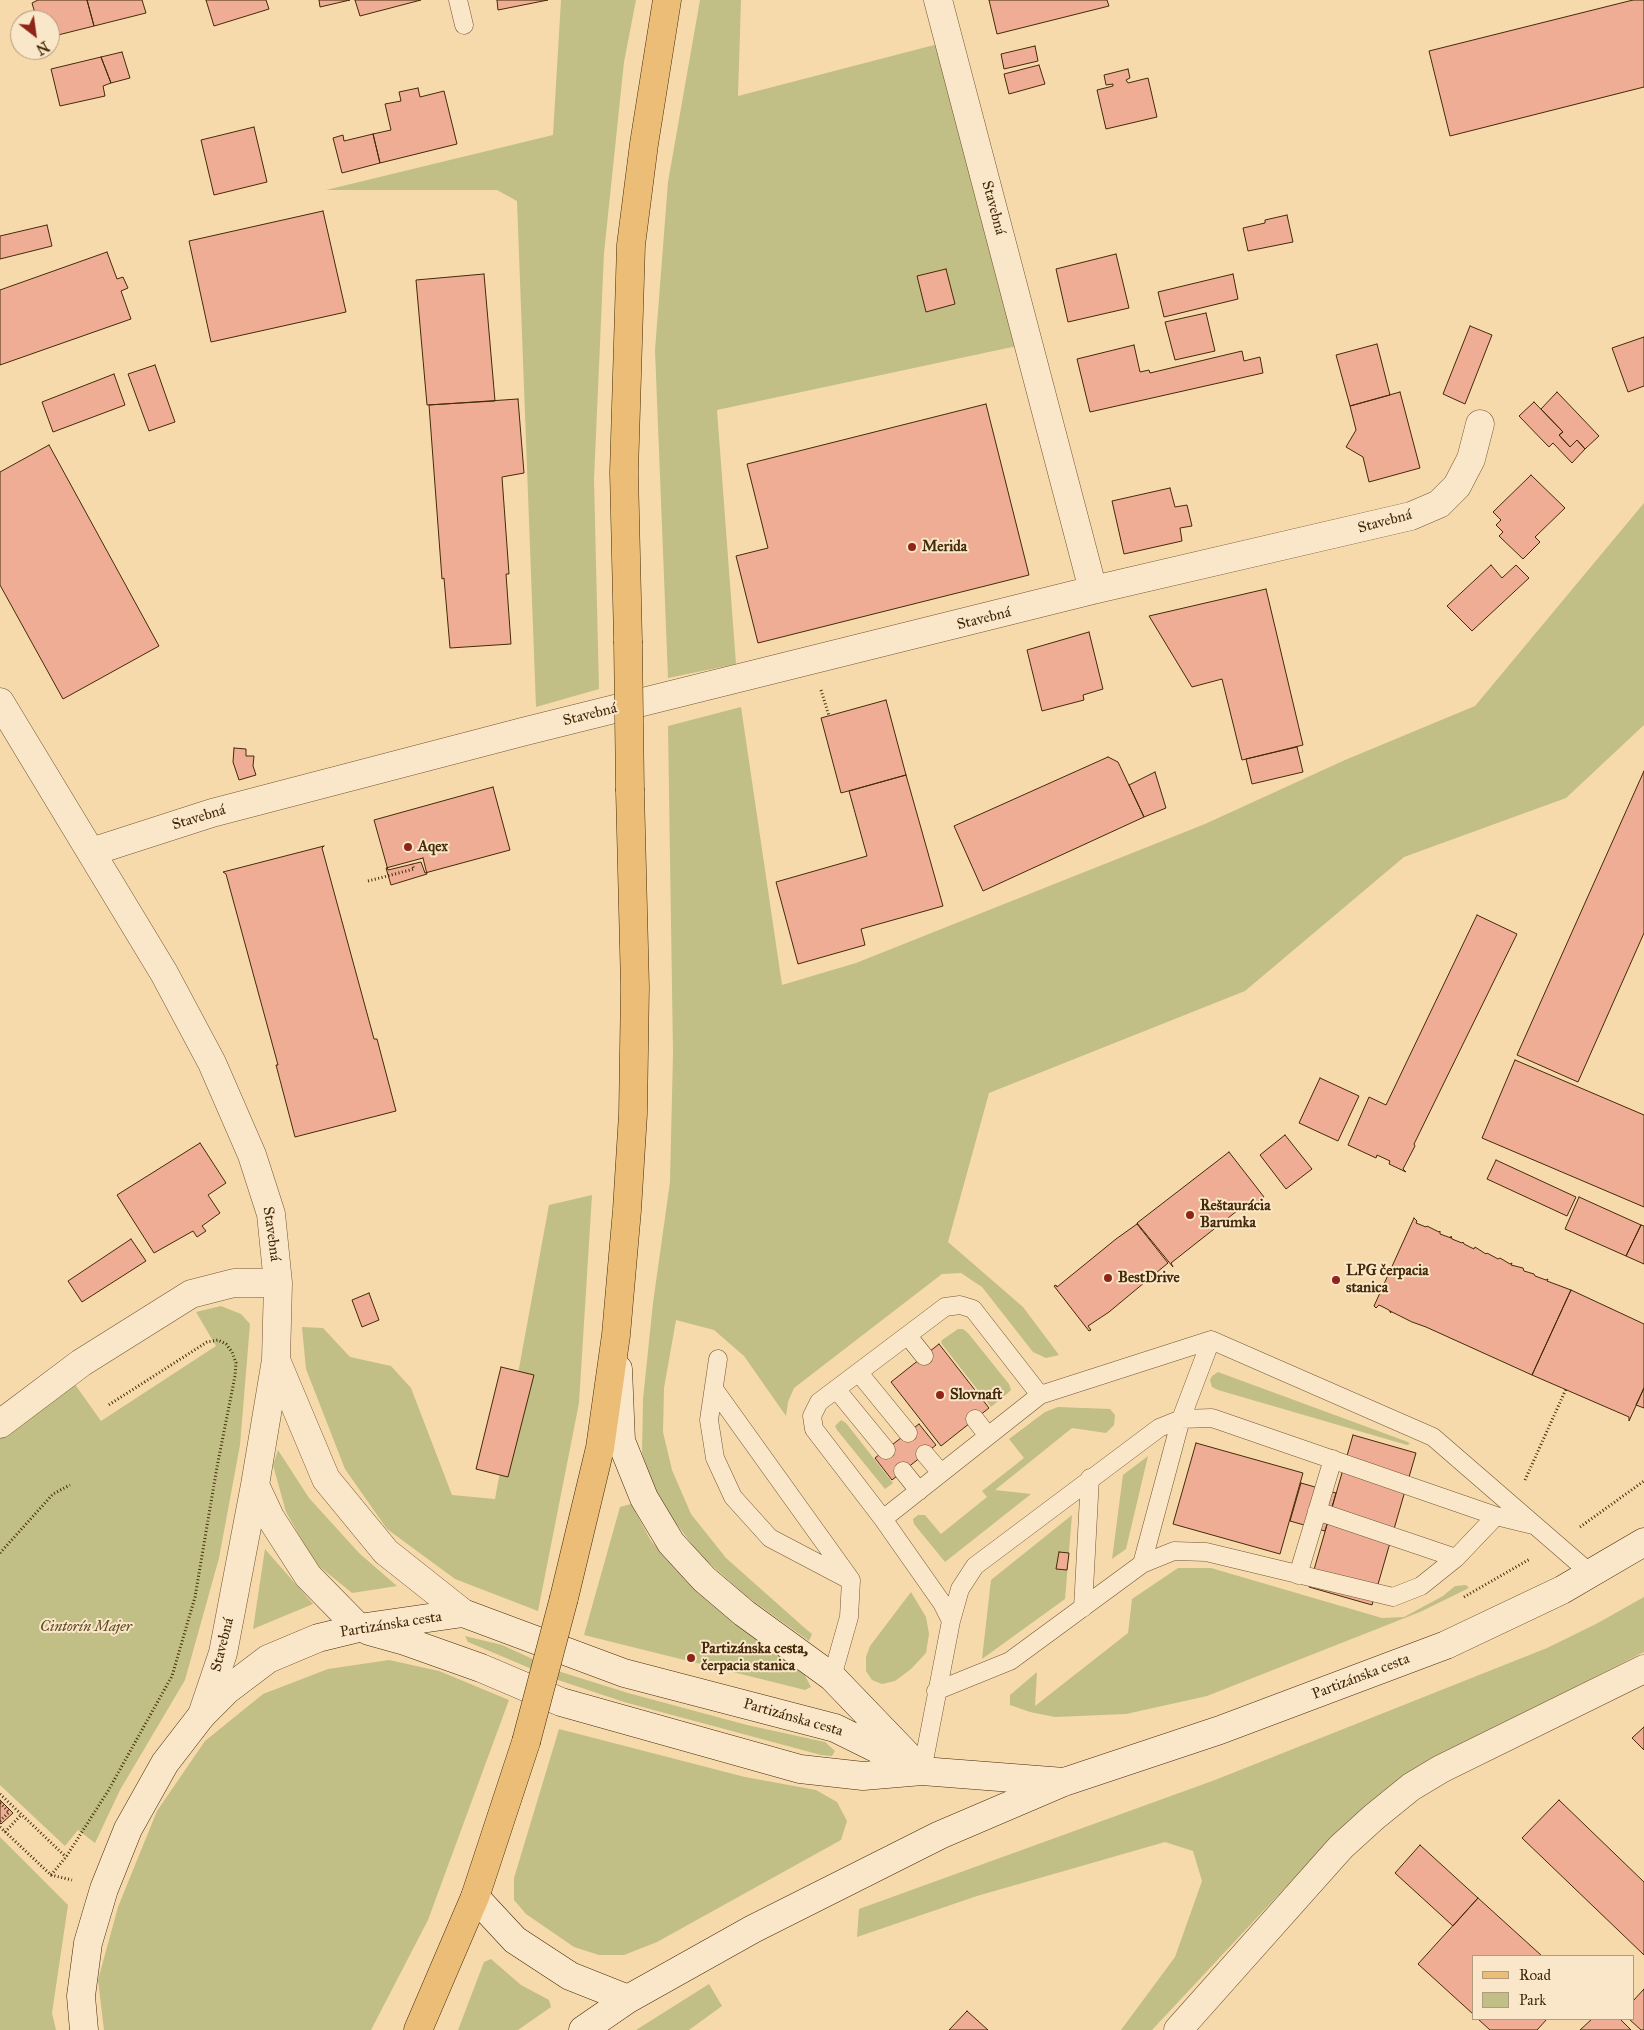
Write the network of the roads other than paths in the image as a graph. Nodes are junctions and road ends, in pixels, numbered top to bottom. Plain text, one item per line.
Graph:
1 (458, 0) edge
2 (667, 0) edge
3 (938, 0) edge
4 (464, 25) dead end
5 (1480, 424) dead end
6 (1093, 590) junction
7 (0, 702) edge
8 (91, 852) junction
9 (278, 1283) junction
10 (616, 1335) junction
11 (908, 1336) junction
12 (1210, 1340) junction
13 (924, 1356) dead end
14 (718, 1359) dead end
15 (276, 1360) junction
16 (858, 1372) junction
17 (714, 1389) junction
18 (836, 1390) junction
19 (1040, 1395) junction
20 (975, 1419) dead end
21 (1181, 1419) junction
22 (0, 1424) edge
23 (908, 1433) dead end
24 (988, 1436) junction
25 (886, 1450) dead end
26 (925, 1454) dead end
27 (1333, 1459) junction
28 (903, 1471) dead end
29 (941, 1473) junction
30 (1090, 1478) junction
31 (255, 1485) junction
32 (919, 1491) junction
33 (1318, 1510) junction
34 (1496, 1516) junction
35 (883, 1519) junction
36 (1536, 1526) junction
37 (1644, 1542) edge
38 (1456, 1558) junction
39 (1142, 1564) junction
40 (1590, 1573) junction
41 (1298, 1575) junction
42 (850, 1580) junction
43 (1083, 1608) junction
44 (463, 1613) junction
45 (951, 1621) junction
46 (359, 1628) junction
47 (1644, 1669) edge
48 (832, 1677) junction
49 (936, 1692) junction
50 (202, 1715) junction
51 (922, 1771) junction
52 (1064, 1782) junction
53 (475, 1897) junction
54 (628, 1999) junction
55 (84, 2030) edge
56 (418, 2030) edge
57 (583, 2030) edge
58 (1178, 2030) edge

1 - 4 lane
2 - 10 main road, bridge
3 - 6 street, Stavebná
5 - 6 street, Stavebná
6 - 8 street, Stavebná
7 - 8 street, Stavebná
8 - 9 street, Stavebná
9 - 15 street, Stavebná
9 - 22 street
10 - 48 street
10 - 53 main road, bridge
11 - 13 lane
11 - 16 lane
11 - 19 lane
12 - 19 lane
12 - 21 lane
12 - 36 lane
14 - 17 lane
15 - 31 street, Stavebná
15 - 44 street, Stavebná
16 - 18 lane
16 - 23 lane
17 - 42 lane
17 - 42 lane
18 - 25 lane
18 - 35 lane
19 - 24 lane
20 - 24 lane
21 - 27 lane
21 - 30 lane
21 - 39 lane
24 - 29 lane
26 - 29 lane
27 - 33 lane
27 - 34 lane
28 - 32 lane
29 - 32 lane
30 - 43 lane
30 - 45 lane
31 - 46 street
31 - 50 street, Stavebná
32 - 35 lane
33 - 38 lane
33 - 41 lane
34 - 36 lane
34 - 38 lane
35 - 45 lane
36 - 40 lane
37 - 40 street, Partizánska cesta
38 - 41 lane
39 - 41 lane
39 - 43 lane
40 - 52 street, Partizánska cesta
42 - 48 lane
43 - 49 lane
44 - 46 street, Partizánska cesta
44 - 51 street, Partizánska cesta
45 - 49 lane
46 - 50 street, Partizánska cesta
46 - 51 street
47 - 58 street
48 - 51 street
49 - 51 lane
50 - 55 street, Partizánska cesta
51 - 52 street, Partizánska cesta
52 - 54 street, Partizánska cesta
53 - 54 street
53 - 56 main road
54 - 57 street, Partizánska cesta

